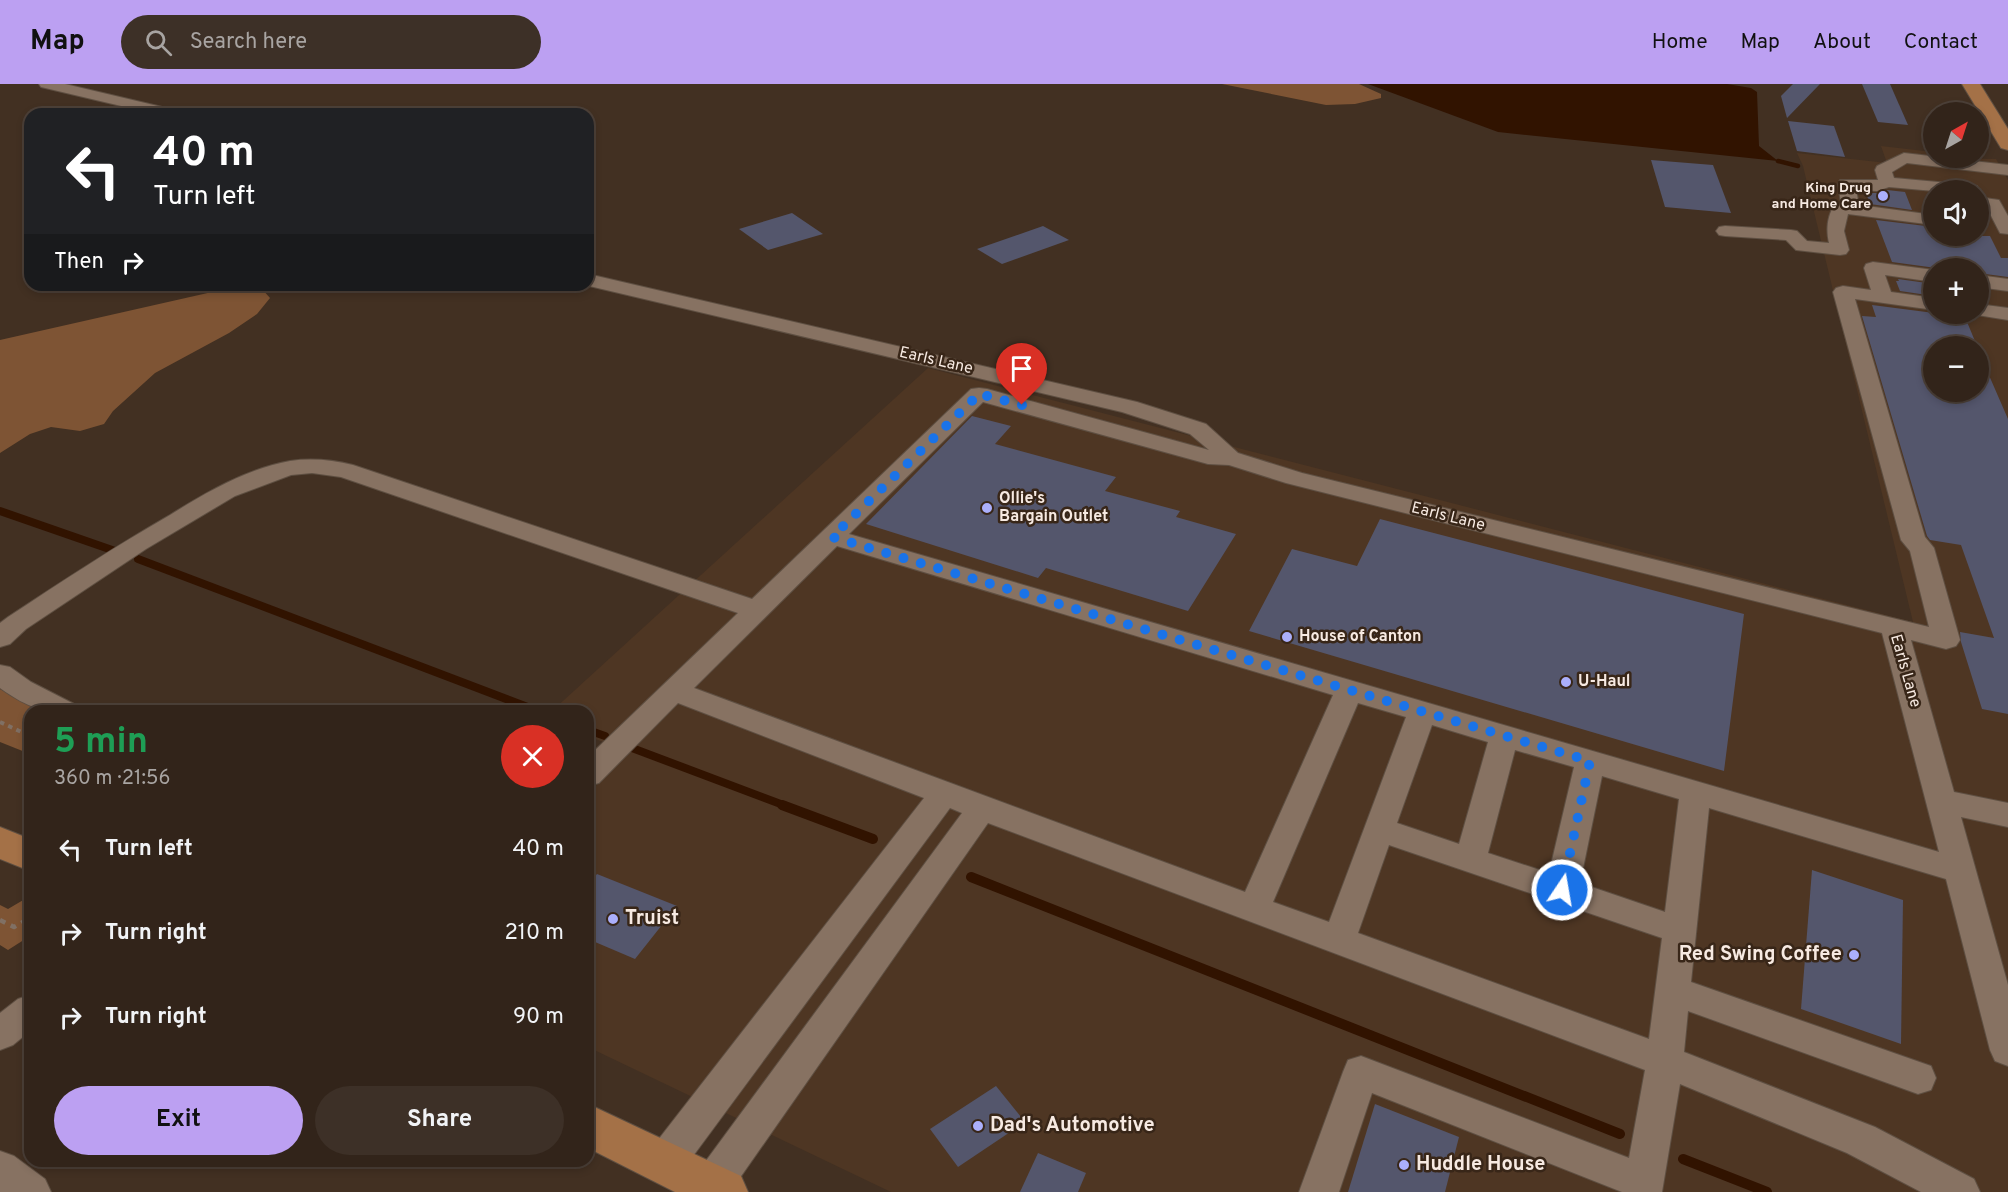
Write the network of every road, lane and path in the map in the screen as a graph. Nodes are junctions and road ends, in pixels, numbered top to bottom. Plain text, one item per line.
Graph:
1 (46, 84) edge
2 (1971, 84) edge
3 (148, 108) edge
4 (2008, 144) edge
5 (1835, 166) dead end
6 (2008, 170) edge
7 (1887, 182) junction
8 (1846, 184) junction
9 (1923, 185) edge
10 (1989, 192) edge
11 (2008, 194) edge
12 (1989, 203) edge
13 (1851, 209) junction
14 (1923, 219) edge
15 (1989, 226) edge
16 (2007, 229) edge
17 (1725, 231) dead end
18 (1804, 231) junction
19 (1835, 231) junction
20 (1923, 275) edge
21 (594, 281) edge
22 (1989, 282) edge
23 (2008, 285) edge
24 (1883, 298) junction
25 (1923, 303) edge
26 (1989, 311) edge
27 (2008, 314) edge
28 (1230, 458) junction
29 (832, 537) junction
30 (757, 610) junction
31 (1894, 627) junction
32 (0, 638) edge
33 (0, 674) edge
34 (1349, 690) junction
35 (674, 691) junction
36 (52, 705) edge
37 (1422, 712) junction
38 (0, 723) edge
39 (24, 733) edge
40 (1504, 736) junction
41 (1590, 761) junction
42 (594, 770) edge
43 (1695, 792) junction
44 (944, 794) junction
45 (1940, 801) junction
46 (982, 808) junction
47 (2008, 815) edge
48 (1379, 828) junction
49 (0, 842) edge
50 (24, 853) edge
51 (1471, 859) junction
52 (1958, 870) junction
53 (1562, 890) junction
54 (1254, 909) junction
55 (0, 920) edge
56 (24, 921) edge
57 (1679, 930) junction
58 (1339, 940) junction
59 (1673, 990) junction
60 (24, 1015) edge
61 (0, 1034) edge
62 (2008, 1050) edge
63 (1665, 1061) junction
64 (1918, 1078) dead end
65 (594, 1128) edge
66 (665, 1162) junction
67 (0, 1169) edge
68 (1643, 1187) edge
69 (718, 1189) edge
70 (31, 1192) edge
71 (1319, 1192) edge
72 (1960, 1192) edge

1 - 3 street
2 - 4 main road
5 - 8 street
6 - 7 street
7 - 8 street
7 - 9 street
8 - 13 street
10 - 11 street
12 - 16 street
13 - 14 street
13 - 19 street
15 - 16 street
17 - 18 street
18 - 19 street
18 - 19 street
20 - 24 street
21 - 28 street, Earls Lane
22 - 23 street
24 - 25 street
24 - 31 street
26 - 27 street
28 - 29 street
28 - 31 street, Earls Lane
29 - 30 street
29 - 34 street
30 - 32 street
30 - 35 street
31 - 45 street, Earls Lane
33 - 36 street
34 - 37 street
34 - 54 street
35 - 42 street
35 - 44 street
37 - 40 street
37 - 48 street
38 - 39 path
40 - 41 street
40 - 51 street
41 - 43 street
41 - 53 street
43 - 52 street
43 - 57 street
44 - 46 street
44 - 66 street
45 - 47 street
45 - 52 street, Earls Lane
46 - 54 street
46 - 69 street
48 - 51 street
48 - 58 street
49 - 50 main road
51 - 53 street
52 - 62 street, Earls Lane
53 - 57 street
54 - 58 street
55 - 56 path
57 - 59 street
58 - 63 street
59 - 63 street
59 - 64 street
60 - 61 street
63 - 68 street
63 - 72 street
65 - 66 main road
66 - 69 main road
67 - 70 street
68 - 71 street

